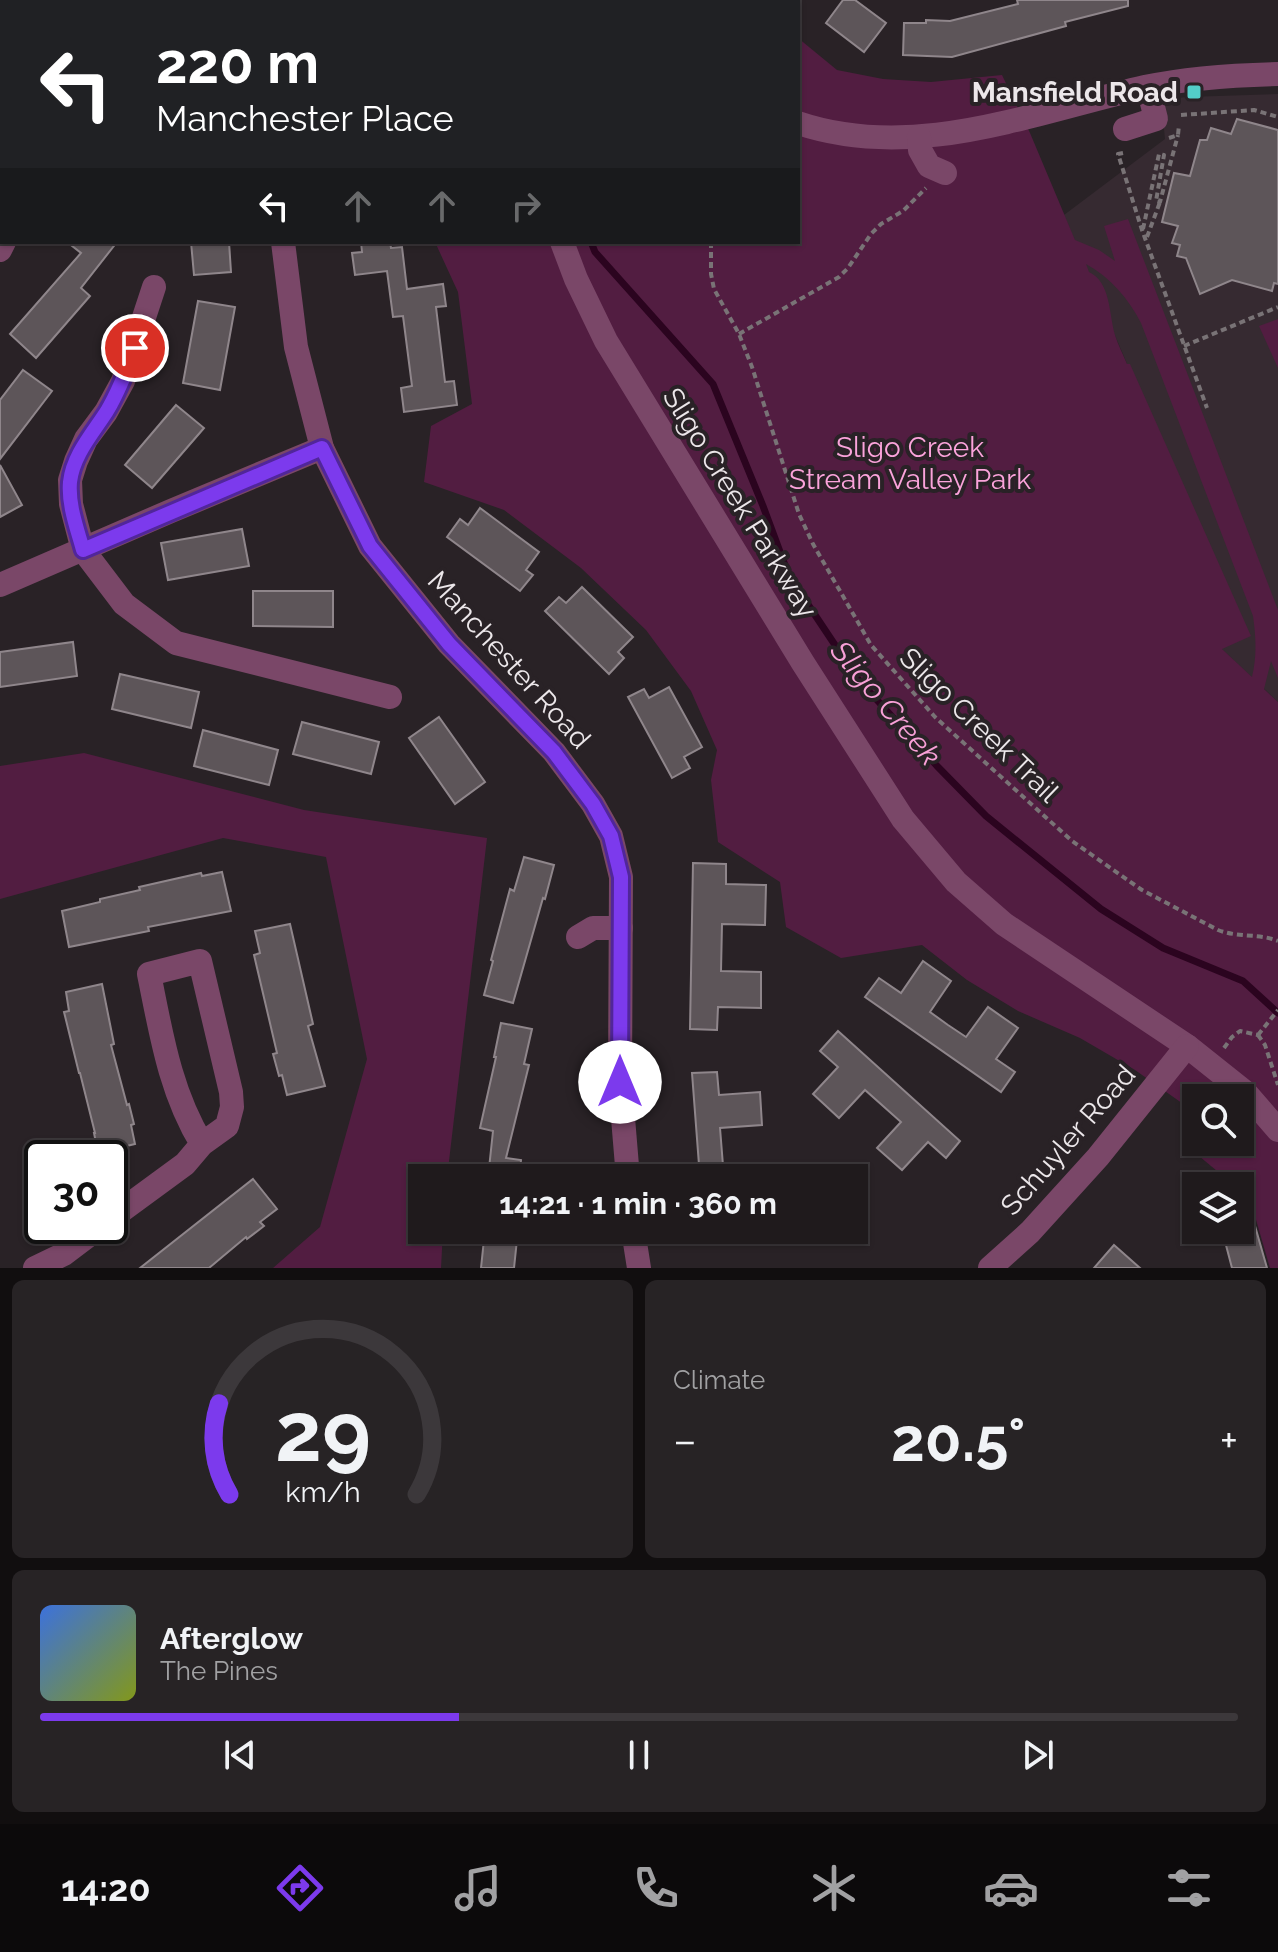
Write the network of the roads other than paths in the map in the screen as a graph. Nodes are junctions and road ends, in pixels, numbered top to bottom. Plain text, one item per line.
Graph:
1 (1278, 74) edge
2 (1148, 87) junction
3 (800, 124) edge
4 (1125, 129) dead end
5 (919, 137) junction
6 (942, 172) road end
7 (283, 244) edge
8 (563, 244) edge
9 (154, 287) dead end
10 (322, 448) junction
11 (83, 550) junction
12 (0, 585) edge
13 (390, 697) dead end
14 (621, 928) junction
15 (578, 937) dead end
16 (1187, 1046) junction
17 (1278, 1130) edge
18 (202, 1144) junction
19 (627, 1164) edge
20 (128, 1206) edge
21 (77, 1244) edge
22 (635, 1244) edge
23 (35, 1268) edge
24 (639, 1268) edge
25 (990, 1268) edge

1 - 2 street
2 - 4 street
2 - 5 street
3 - 5 street
5 - 6 street
7 - 10 street, Manchester Road
8 - 16 street, Sligo Creek Parkway
9 - 11 street
10 - 11 street
10 - 14 street, Manchester Road
11 - 12 street
11 - 13 street
14 - 15 street
14 - 19 street, Manchester Road
16 - 17 street, Sligo Creek Parkway
16 - 25 street, Schuyler Road
18 - 18 street
18 - 20 street
21 - 23 street
22 - 24 street

